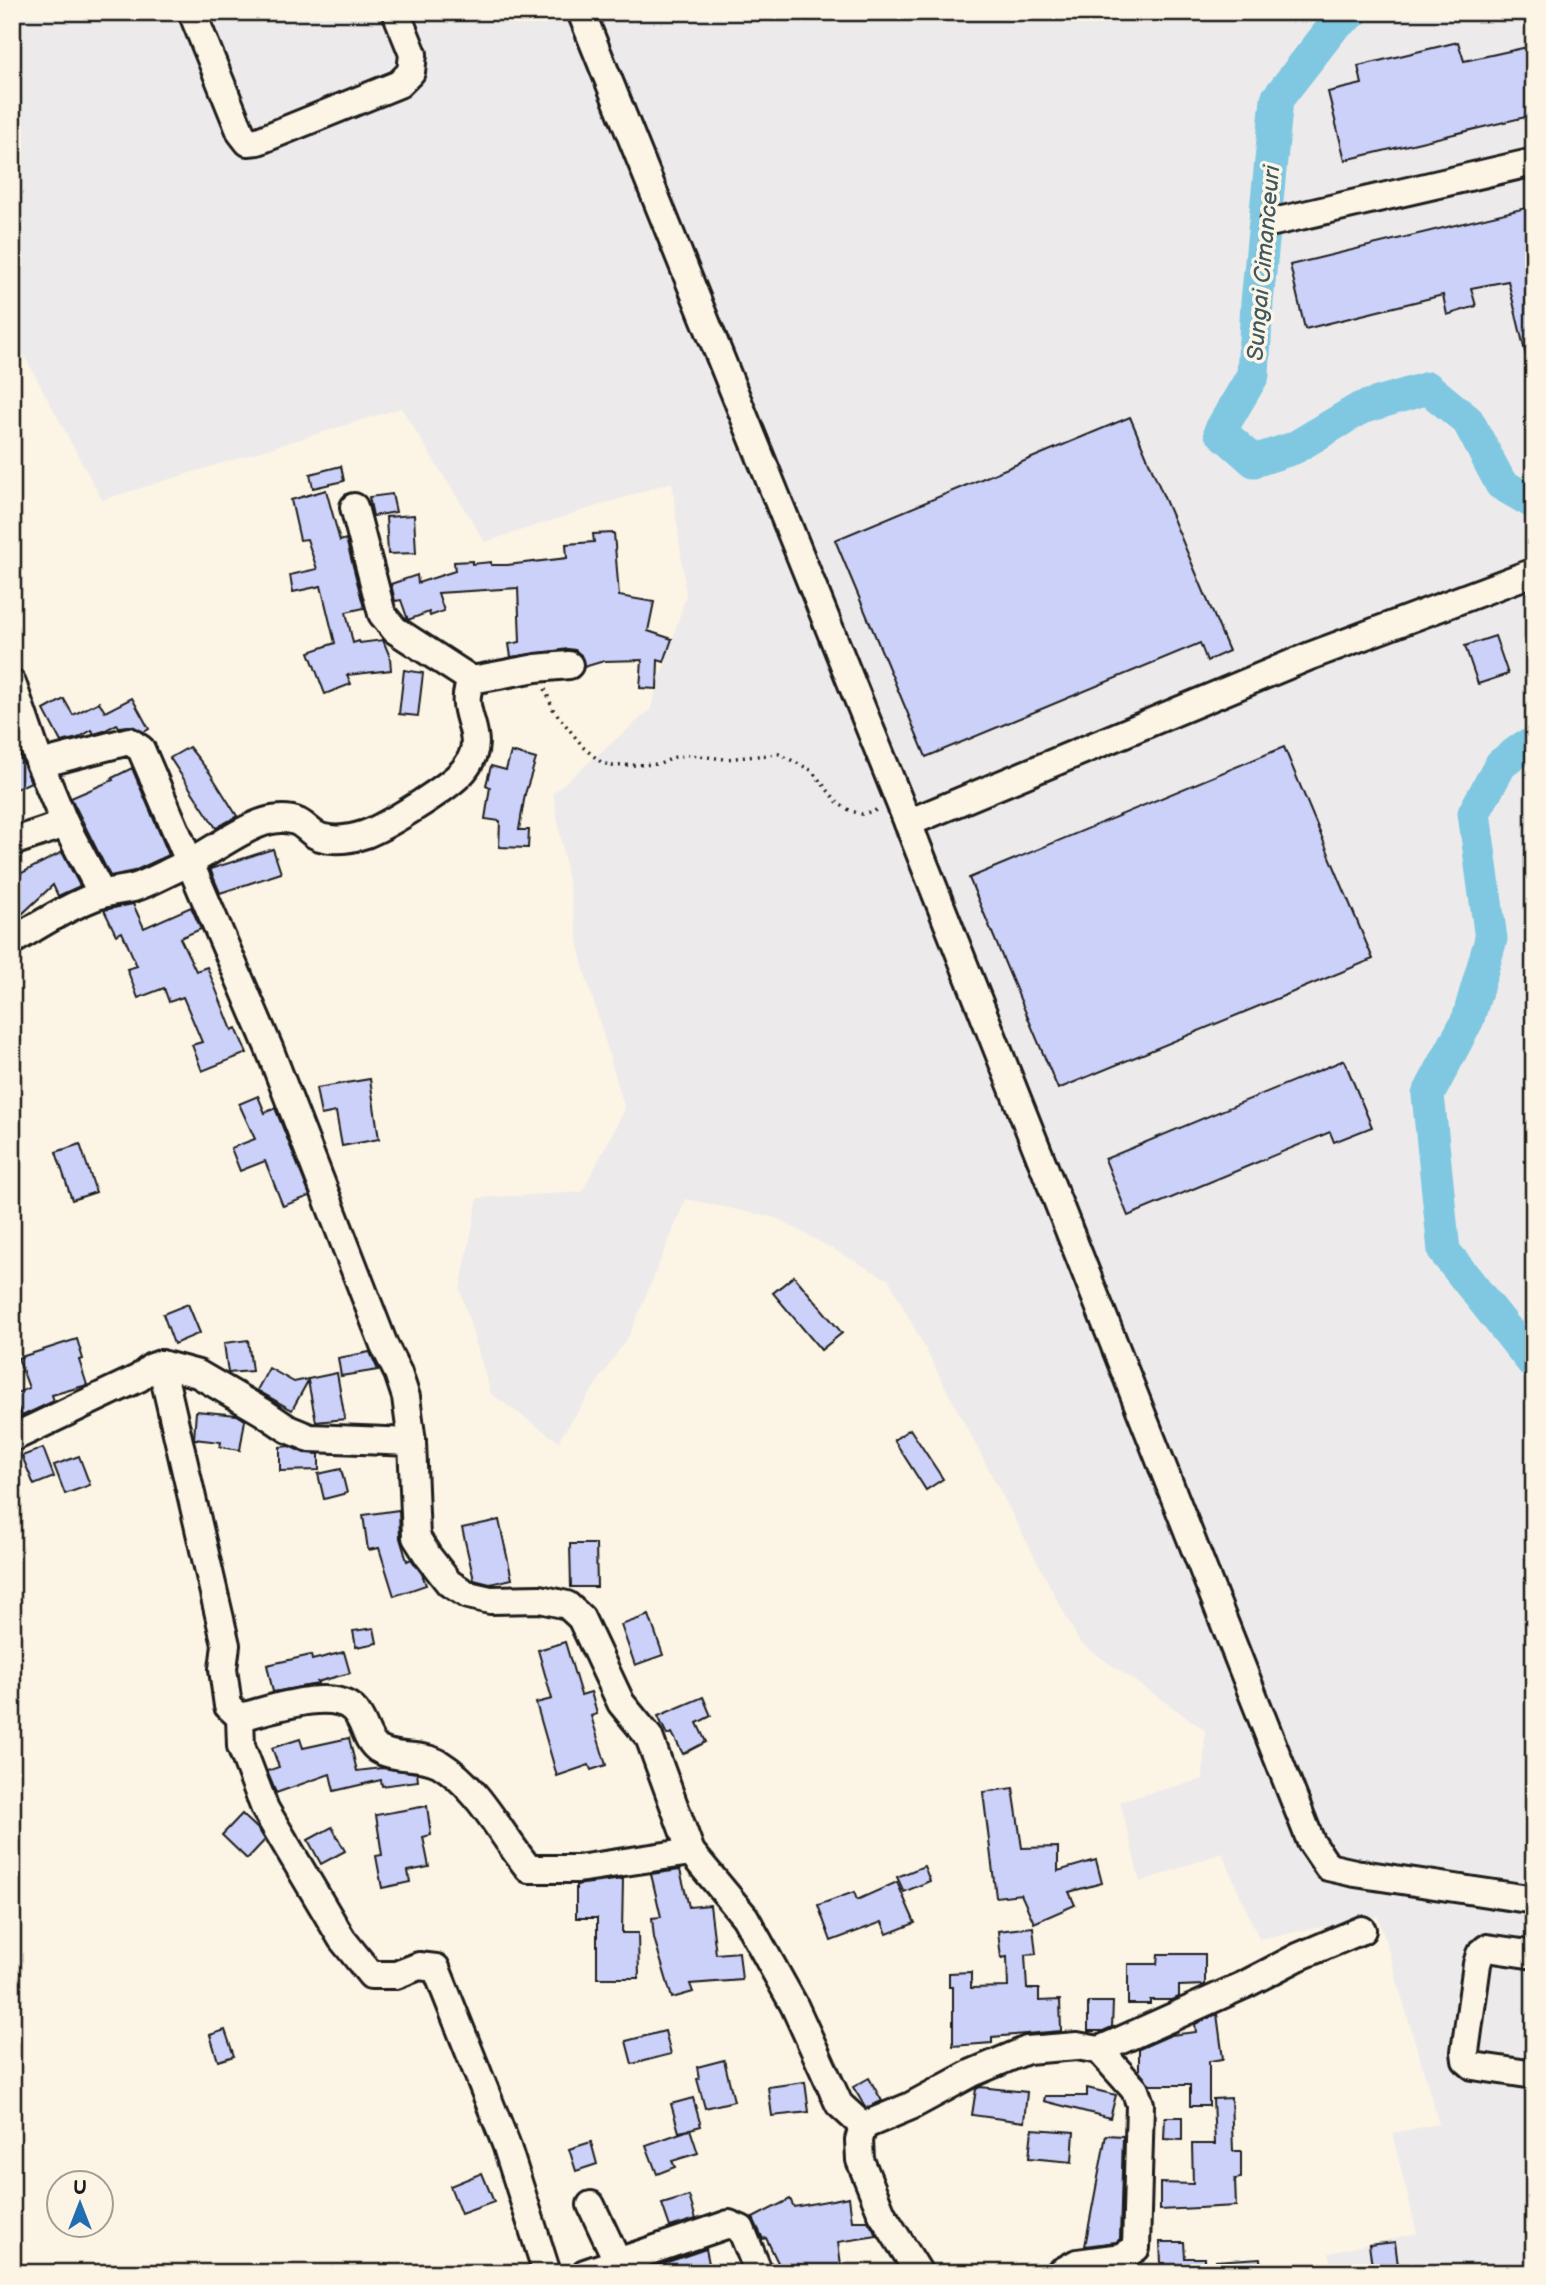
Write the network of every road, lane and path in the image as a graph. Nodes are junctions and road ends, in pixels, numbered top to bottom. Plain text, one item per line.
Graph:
1 (192, 12) edge
2 (396, 12) edge
3 (581, 12) edge
4 (1534, 162) edge
5 (1274, 222) dead end
6 (354, 507) dead end
7 (1534, 572) edge
8 (569, 664) dead end
9 (536, 668) junction
10 (472, 680) junction
11 (12, 683) edge
12 (40, 764) junction
13 (904, 813) junction
14 (65, 824) junction
15 (12, 842) edge
16 (191, 862) junction
17 (102, 894) junction
18 (12, 941) edge
19 (161, 1364) junction
20 (12, 1438) edge
21 (412, 1442) junction
22 (240, 1717) junction
23 (691, 1852) junction
24 (1534, 1900) edge
25 (1362, 1930) dead end
26 (1534, 1955) edge
27 (1099, 2050) junction
28 (1534, 2075) edge
29 (863, 2126) junction
30 (591, 2205) dead end
31 (620, 2268) edge
32 (547, 2273) edge
33 (585, 2273) edge
34 (759, 2273) edge
35 (919, 2273) edge
36 (1059, 2273) edge

1 - 2 street
3 - 13 street
4 - 5 street
6 - 10 street
7 - 13 street
8 - 9 street
9 - 10 street
9 - 13 path
10 - 16 street
11 - 12 street
12 - 14 street
12 - 16 street
13 - 24 street
14 - 15 street
14 - 17 street
16 - 17 street
16 - 21 street
17 - 18 street
19 - 20 street
19 - 21 street
19 - 22 street
21 - 23 street
22 - 23 street
22 - 32 street
23 - 29 street
25 - 27 street
26 - 28 street
27 - 29 street
27 - 36 street
29 - 35 street
30 - 31 street
31 - 33 street
31 - 34 street

